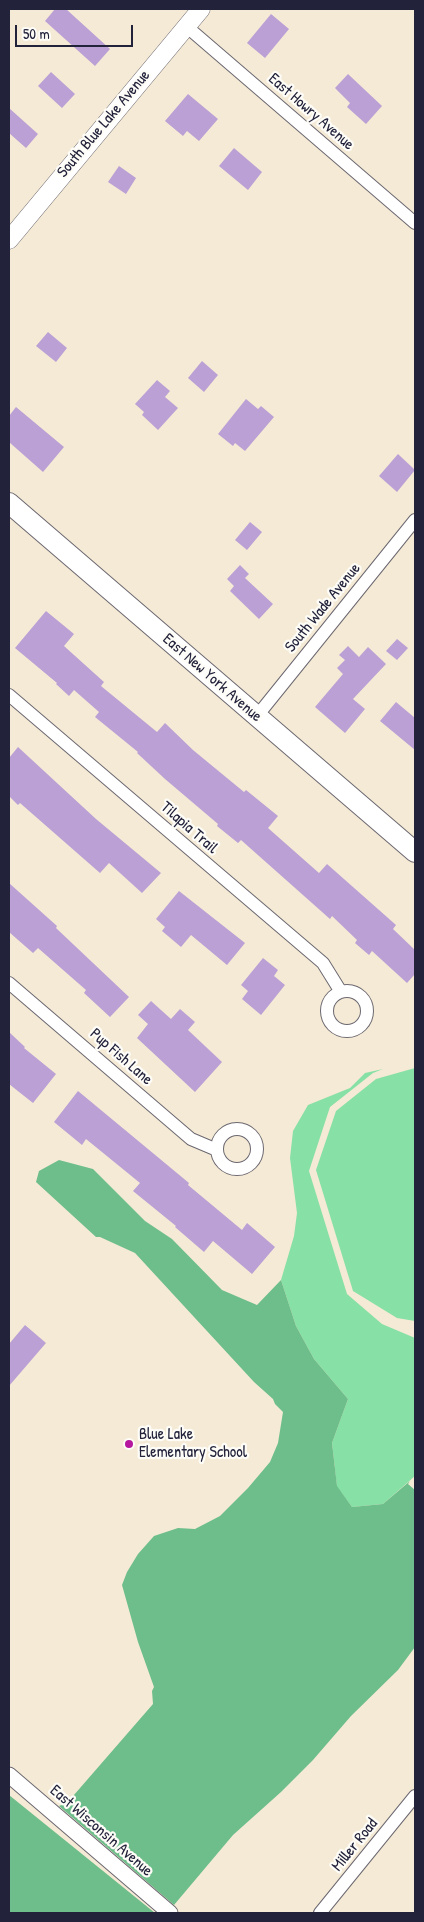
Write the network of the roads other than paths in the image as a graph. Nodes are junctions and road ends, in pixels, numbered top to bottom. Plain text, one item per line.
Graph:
1 (200, 9) edge
2 (186, 26) junction
3 (415, 223) edge
4 (9, 240) edge
5 (9, 503) edge
6 (415, 520) edge
7 (9, 695) edge
8 (257, 716) junction
9 (415, 852) edge
10 (9, 982) edge
11 (341, 992) dead end
12 (217, 1150) dead end
13 (9, 1775) edge
14 (415, 1796) edge
15 (170, 1913) edge
16 (320, 1913) edge

1 - 2 main road, South Blue Lake Avenue
2 - 3 street, East Howry Avenue
2 - 4 main road, South Blue Lake Avenue
5 - 8 main road, East New York Avenue
6 - 8 street, South Wade Avenue
7 - 11 street, Tilapia Trail
8 - 9 main road, East New York Avenue
10 - 12 street, Pup Fish Lane
13 - 15 street, East Wisconsin Avenue
14 - 16 street, Miller Road

